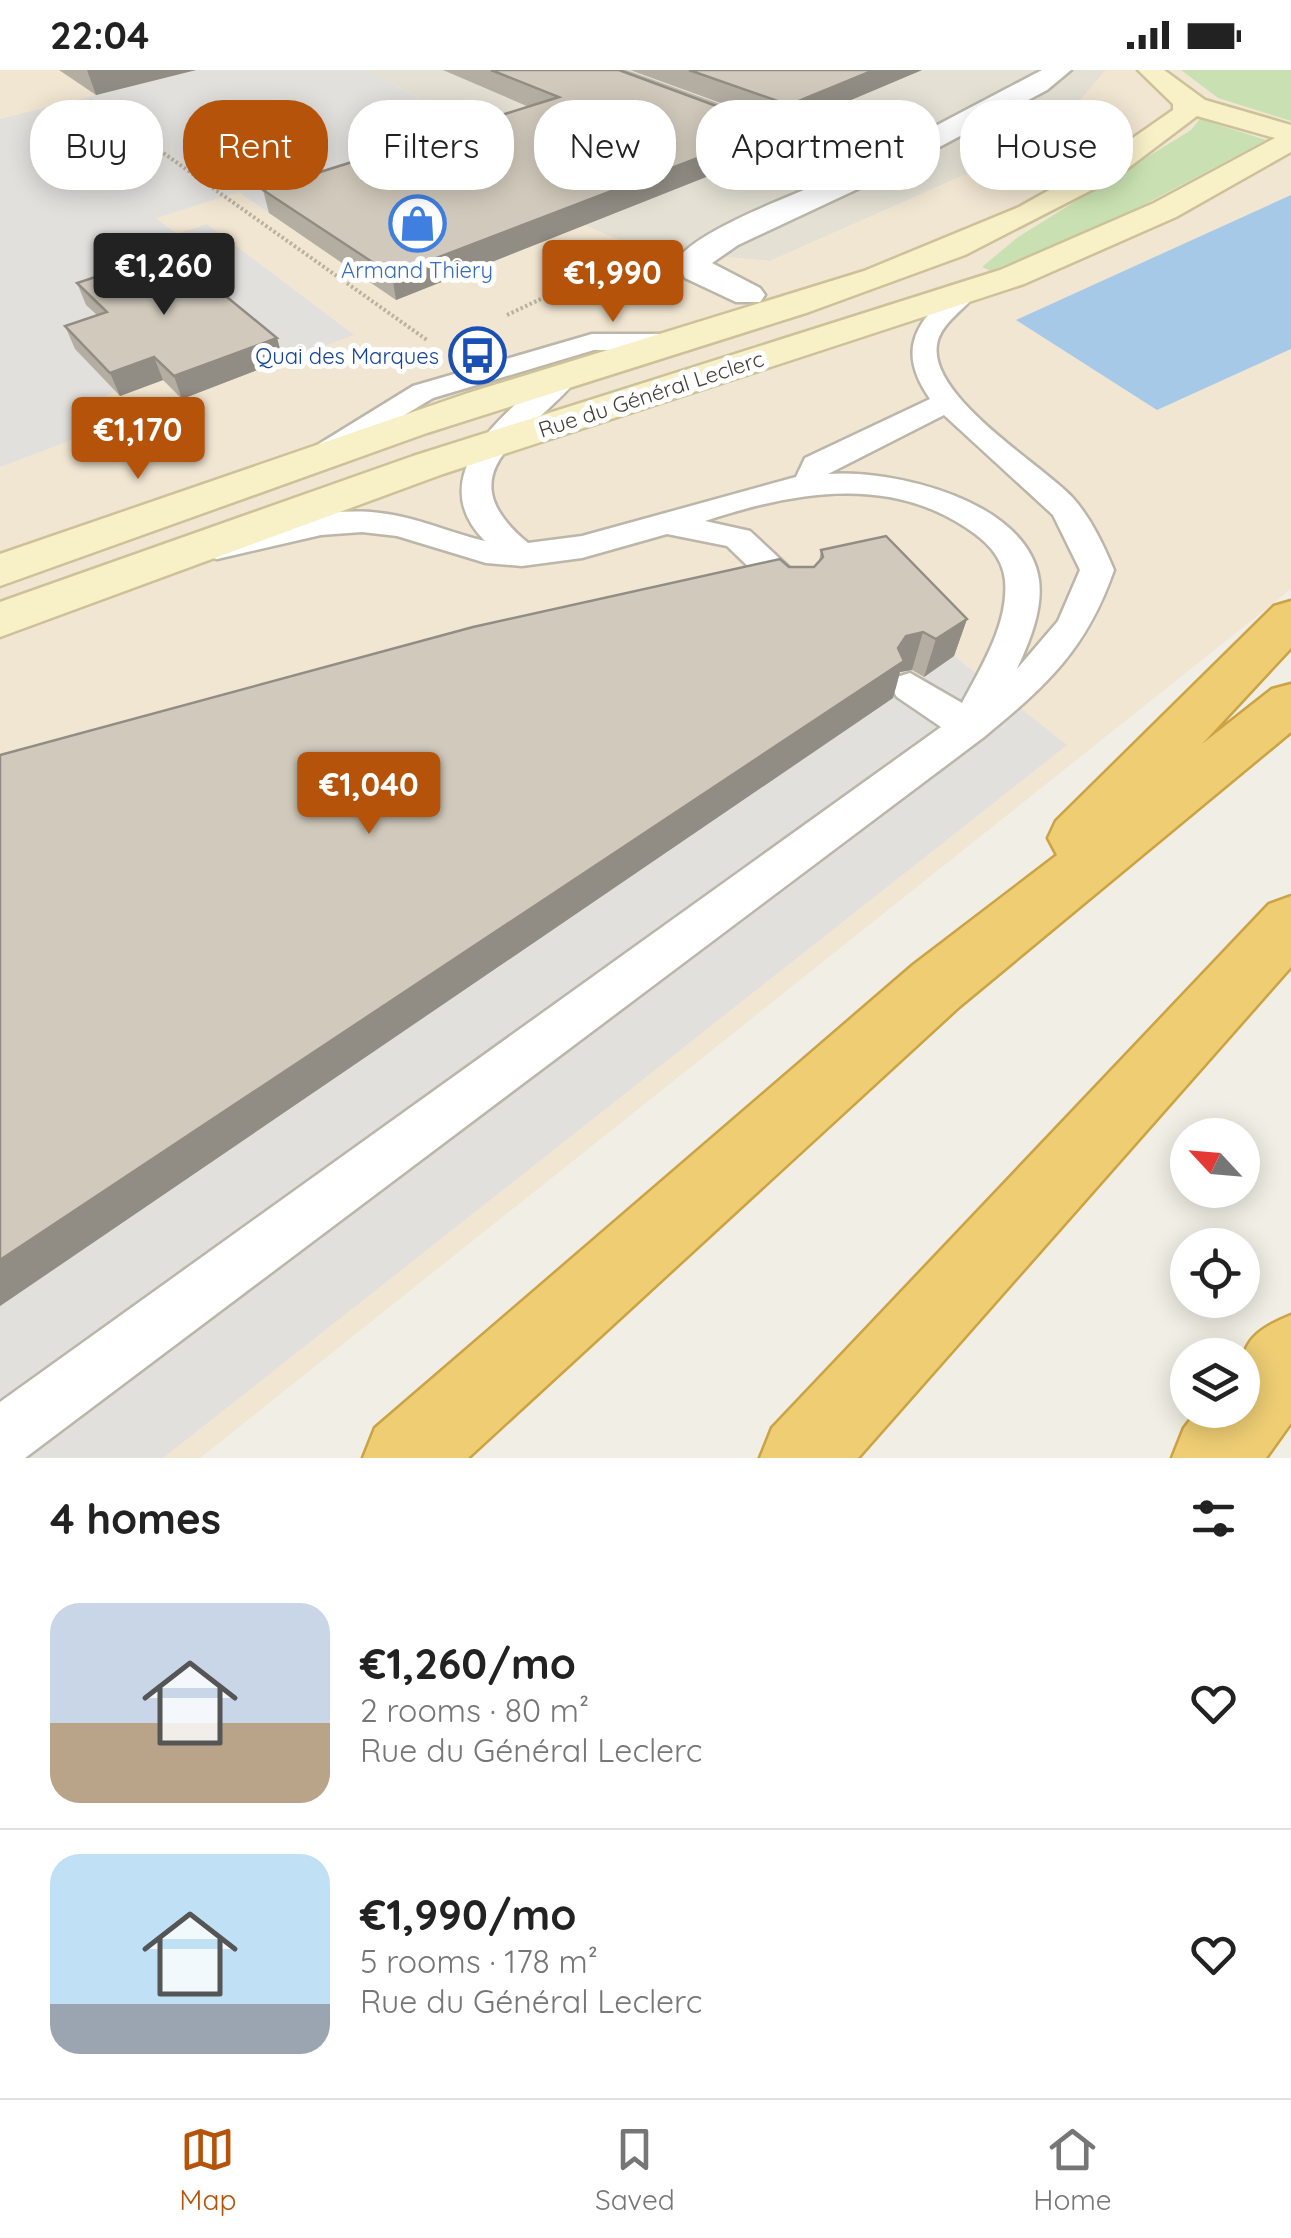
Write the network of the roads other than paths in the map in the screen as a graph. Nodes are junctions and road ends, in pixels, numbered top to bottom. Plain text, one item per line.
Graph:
1 (596, 70) edge
2 (1151, 70) edge
3 (1053, 71) edge
4 (1187, 100) junction
5 (696, 107) edge
6 (1291, 133) edge
7 (940, 135) edge
8 (1291, 142) edge
9 (831, 190) edge
10 (964, 293) junction
11 (748, 295) dead end
12 (678, 342) junction
13 (566, 374) junction
14 (948, 402) junction
15 (494, 444) junction
16 (301, 464) junction
17 (810, 481) junction
18 (666, 523) junction
19 (184, 554) junction
20 (521, 555) junction
21 (0, 571) edge
22 (796, 592) edge
23 (1291, 618) edge
24 (0, 620) edge
25 (910, 687) edge
26 (1291, 703) edge
27 (970, 727) junction
28 (1291, 924) edge
29 (936, 986) junction
30 (1291, 1354) edge
31 (0, 1440) edge
32 (404, 1458) edge
33 (802, 1458) edge
34 (1214, 1458) edge

1 - 5 street
2 - 4 main road
3 - 7 street
4 - 6 main road
4 - 12 main road, Rue du Général Leclerc
8 - 10 main road, Rue du Général Leclerc
9 - 11 street
10 - 14 lane
10 - 15 main road, Rue du Général Leclerc
12 - 13 main road, Rue du Général Leclerc
12 - 16 lane
13 - 15 lane
13 - 16 main road, Rue du Général Leclerc
14 - 17 lane
14 - 27 lane
15 - 19 main road, Rue du Général Leclerc
15 - 20 lane
16 - 21 main road, Rue du Général Leclerc
17 - 18 lane
17 - 27 lane
18 - 20 lane
18 - 22 lane
19 - 20 lane
19 - 24 main road, Rue du Général Leclerc
23 - 29 highway
25 - 27 lane
26 - 29 highway
27 - 31 lane
28 - 33 highway
29 - 32 highway
30 - 34 highway

